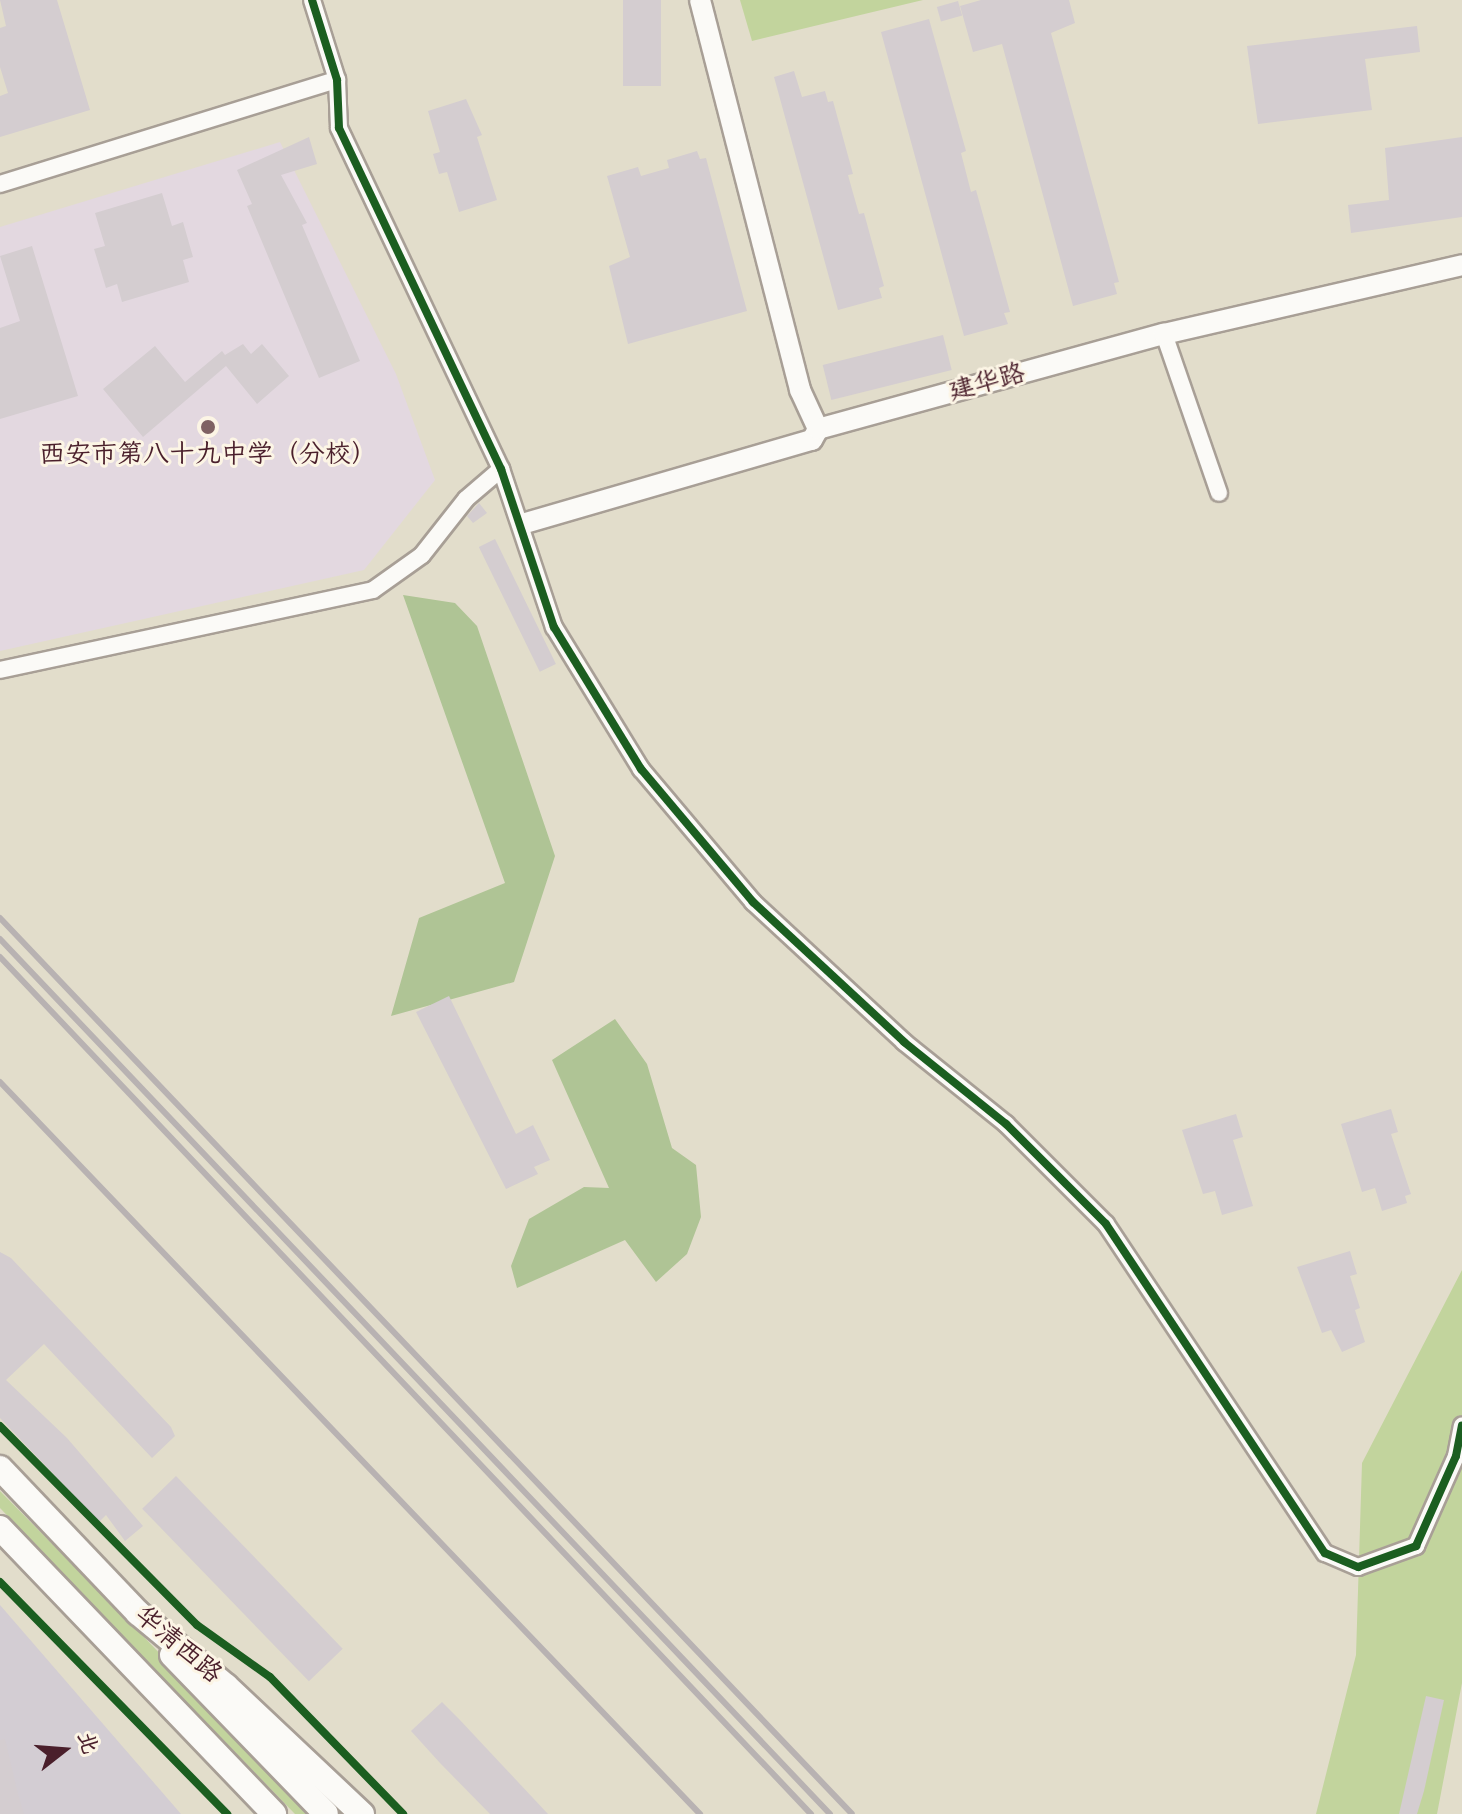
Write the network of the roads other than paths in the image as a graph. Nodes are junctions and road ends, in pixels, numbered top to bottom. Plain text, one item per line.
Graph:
1 (312, 0) edge
2 (700, 0) edge
3 (337, 80) junction
4 (0, 184) edge
5 (1462, 265) edge
6 (1164, 334) junction
7 (818, 429) junction
8 (501, 469) junction
9 (1219, 493) dead end
10 (522, 524) junction
11 (0, 670) edge
12 (1462, 1426) edge
13 (0, 1468) edge
14 (0, 1528) edge
15 (138, 1613) junction
16 (274, 1814) edge
17 (326, 1814) edge
18 (362, 1814) edge

1 - 3 street
2 - 7 street
3 - 4 street
3 - 8 street
5 - 6 street, 建华路
6 - 7 street, 建华路
6 - 9 street
7 - 10 street, 建华路
8 - 10 street
8 - 11 street
10 - 12 street
13 - 15 main road, 华清西路
14 - 16 main road, 华清西路
15 - 17 main road
15 - 18 main road, 华清西路

